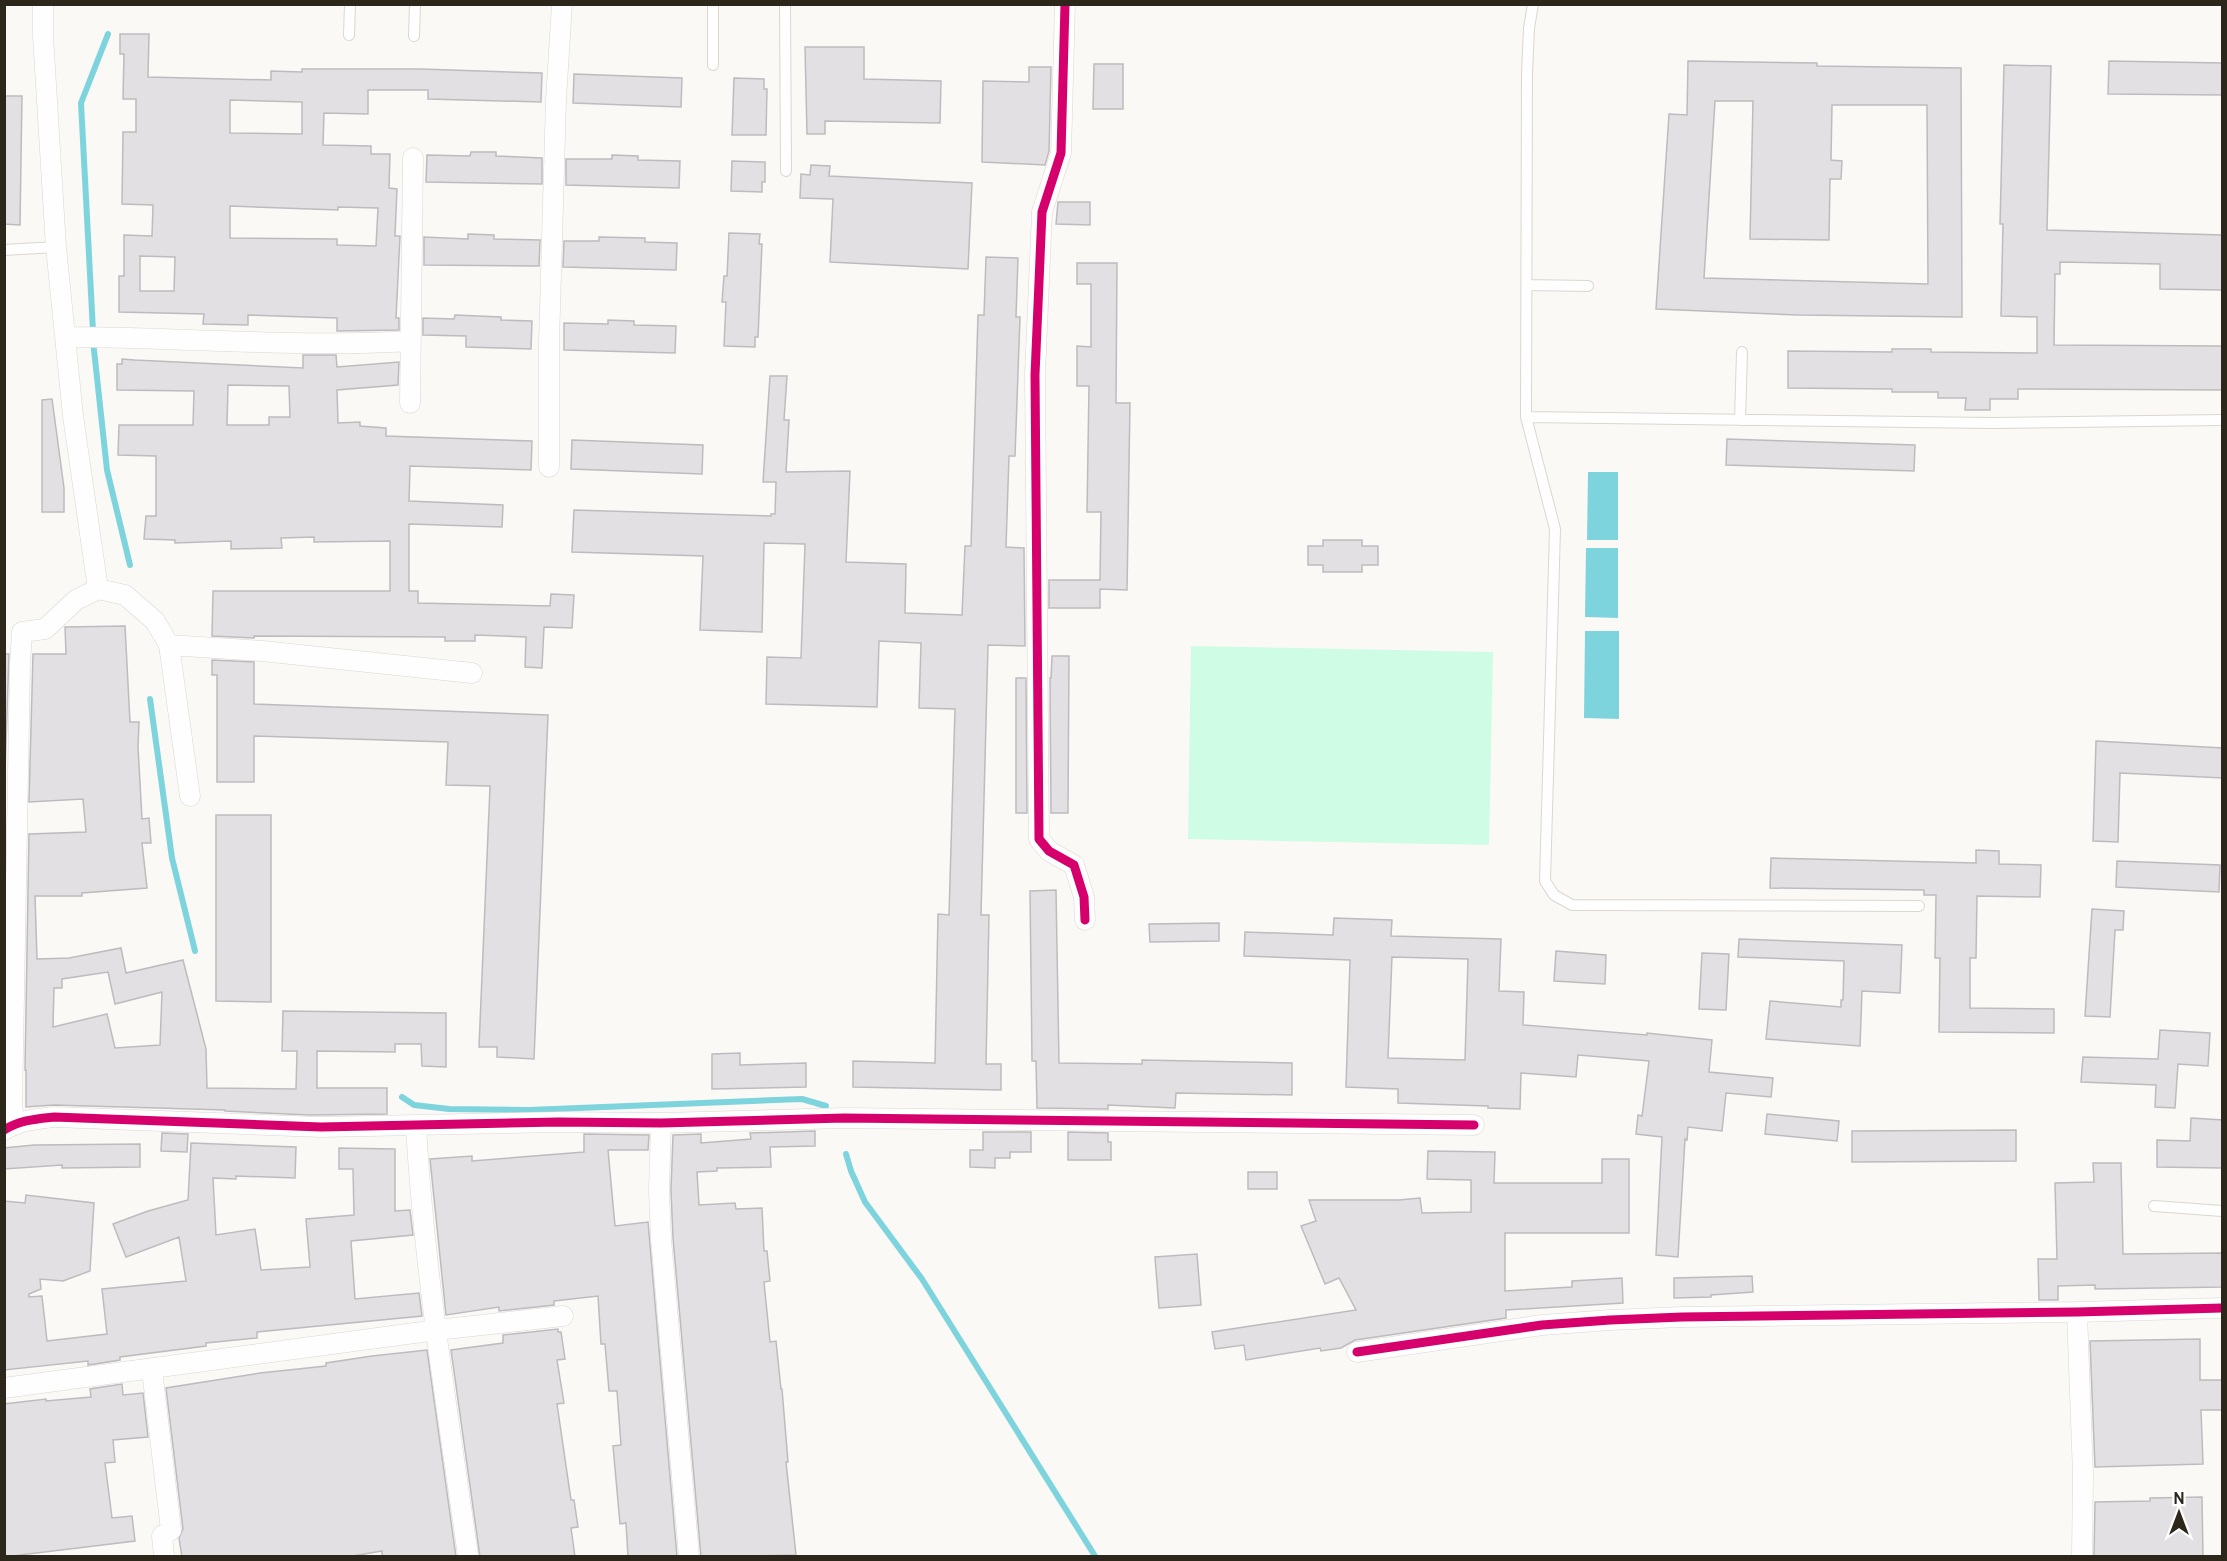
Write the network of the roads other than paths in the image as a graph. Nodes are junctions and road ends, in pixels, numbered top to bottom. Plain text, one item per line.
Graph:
1 (43, 4) edge
2 (350, 4) edge
3 (415, 4) edge
4 (562, 4) edge
5 (713, 4) edge
6 (784, 4) edge
7 (1065, 4) edge
8 (1533, 4) edge
9 (349, 35) dead end
10 (414, 36) dead end
11 (713, 64) dead end
12 (413, 158) dead end
13 (786, 171) dead end
14 (56, 248) junction
15 (4, 250) edge
16 (1527, 285) junction
17 (1588, 286) dead end
18 (66, 336) junction
19 (411, 341) junction
20 (1742, 352) dead end
21 (410, 403) dead end
22 (1527, 417) junction
23 (1740, 420) junction
24 (2223, 420) edge
25 (549, 467) dead end
26 (99, 589) junction
27 (13, 631) edge
28 (168, 645) junction
29 (472, 673) dead end
30 (190, 796) dead end
31 (1918, 906) dead end
32 (1085, 920) dead end
33 (661, 1123) junction
34 (1474, 1125) dead end
35 (416, 1126) junction
36 (10, 1127) edge
37 (2154, 1206) dead end
38 (2223, 1211) edge
39 (2223, 1308) edge
40 (2077, 1312) junction
41 (563, 1316) dead end
42 (437, 1330) junction
43 (1356, 1352) dead end
44 (152, 1370) junction
45 (4, 1388) edge
46 (164, 1557) edge
47 (468, 1557) edge
48 (689, 1557) edge
49 (2082, 1557) edge

1 - 14 street
2 - 9 lane
3 - 10 lane
4 - 25 street
5 - 11 lane
6 - 13 lane
7 - 32 street
8 - 16 lane
12 - 19 street
14 - 15 lane
14 - 18 street
16 - 17 lane
16 - 22 lane
18 - 19 street
18 - 26 street
19 - 21 street
20 - 23 lane
22 - 23 lane
22 - 31 lane
23 - 24 lane
26 - 27 street
26 - 28 street
27 - 36 street
28 - 29 street
28 - 30 street
33 - 34 street
33 - 35 street
33 - 48 street
35 - 36 street
35 - 42 street
37 - 38 lane
39 - 40 street
40 - 43 street
40 - 49 street
41 - 42 street
42 - 44 street
42 - 47 street
44 - 45 street
44 - 46 street

